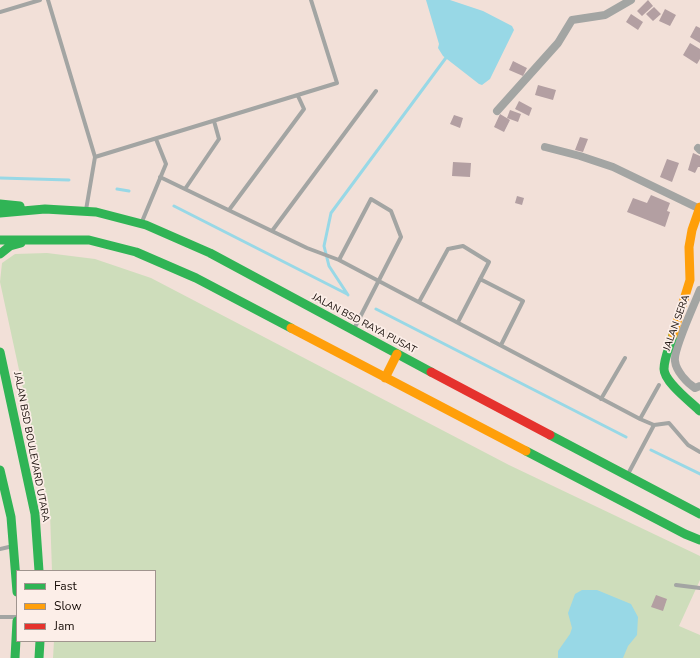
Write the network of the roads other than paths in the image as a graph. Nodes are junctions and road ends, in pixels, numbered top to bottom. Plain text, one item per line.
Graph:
1 (40, 0) edge
2 (48, 0) edge
3 (311, 0) edge
4 (631, 0) edge
5 (0, 12) edge
6 (376, 91) dead end
7 (298, 96) junction
8 (497, 111) dead end
9 (214, 121) junction
10 (156, 139) junction
11 (545, 146) dead end
12 (95, 157) junction
13 (160, 177) junction
14 (185, 189) junction
15 (0, 204) edge
16 (699, 207) edge
17 (45, 209) junction
18 (229, 210) junction
19 (85, 212) junction
20 (0, 213) edge
21 (141, 224) junction
22 (272, 231) junction
23 (31, 239) junction
24 (0, 240) edge
25 (0, 254) edge
26 (339, 260) junction
27 (480, 279) junction
28 (378, 281) junction
29 (700, 290) edge
30 (419, 302) junction
31 (458, 322) junction
32 (353, 331) junction
33 (501, 345) junction
34 (0, 352) edge
35 (397, 354) junction
36 (625, 358) dead end
37 (385, 378) junction
38 (659, 385) dead end
39 (700, 386) edge
40 (601, 399) junction
41 (700, 411) edge
42 (640, 419) junction
43 (654, 425) junction
44 (700, 452) edge
45 (0, 470) edge
46 (627, 476) junction
47 (700, 514) edge
48 (700, 540) edge
49 (14, 546) junction
50 (0, 549) edge
51 (39, 570) edge
52 (16, 577) edge
53 (676, 585) dead end
54 (700, 588) edge
55 (0, 617) edge
56 (16, 617) edge
57 (16, 640) edge
58 (40, 642) edge
59 (15, 658) edge
60 (39, 658) edge

1 - 5 lane
2 - 12 lane
3 - 7 lane
4 - 8 street
6 - 22 lane
7 - 9 lane
7 - 18 lane
9 - 10 lane
9 - 14 lane
10 - 12 lane
10 - 13 lane
11 - 16 street
12 - 19 lane
13 - 14 lane
13 - 21 lane
14 - 18 lane
15 - 17 main road
16 - 41 main road
17 - 19 main road, JALAN BSD RAYA PUSAT
17 - 20 main road, JALAN BSD RAYA PUSAT
18 - 22 lane
19 - 21 main road, JALAN BSD RAYA PUSAT
21 - 32 main road, JALAN BSD RAYA PUSAT
22 - 26 lane
23 - 24 main road
23 - 25 main road
23 - 37 main road
26 - 28 lane
26 - 28 lane
27 - 30 lane
27 - 31 lane
27 - 33 lane
28 - 30 lane
28 - 32 lane
29 - 39 street, JALAN SERA
30 - 31 lane
31 - 33 lane
32 - 35 main road, JALAN BSD RAYA PUSAT
33 - 40 lane
34 - 51 main road, JALAN BSD BOULEVARD UTARA
35 - 37 main road
35 - 46 main road, JALAN BSD RAYA PUSAT
36 - 40 lane
37 - 48 main road
38 - 42 lane
40 - 42 lane
42 - 43 lane
43 - 44 lane
43 - 46 lane
45 - 49 main road
46 - 47 main road, JALAN BSD RAYA PUSAT
49 - 50 lane
49 - 52 main road
53 - 54 lane
55 - 56 lane
57 - 59 main road
58 - 60 main road

